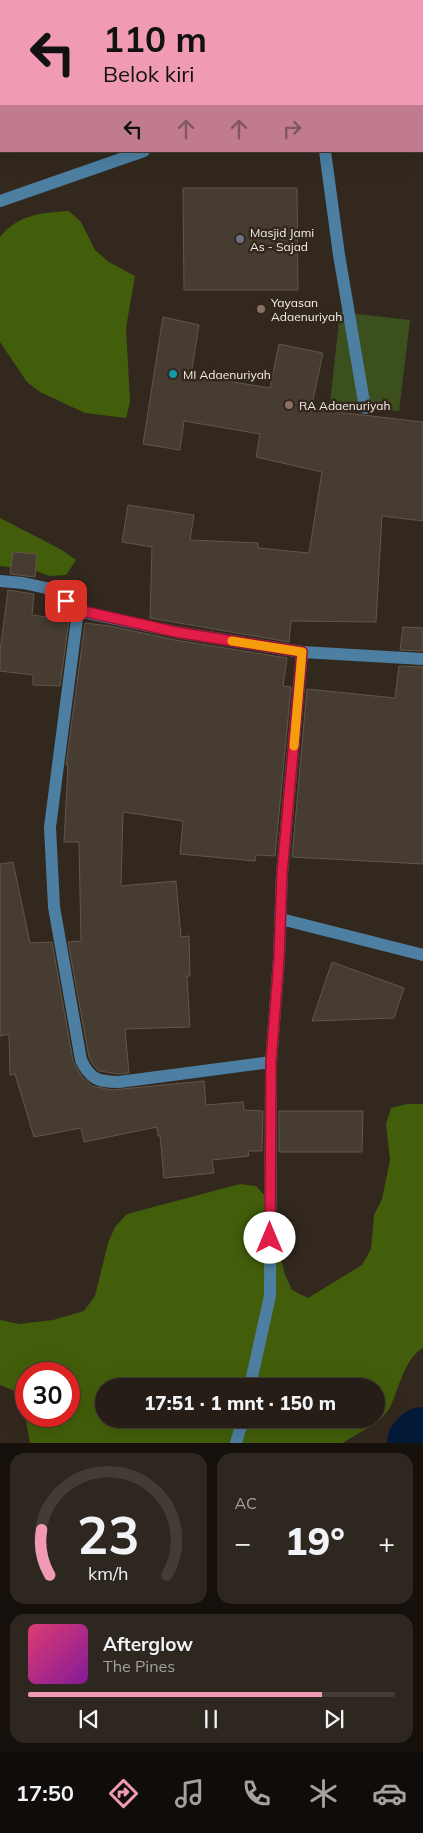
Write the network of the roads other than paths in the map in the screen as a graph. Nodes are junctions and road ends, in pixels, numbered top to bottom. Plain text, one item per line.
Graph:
1 (141, 152) edge
2 (325, 152) edge
3 (0, 201) edge
4 (364, 408) dead end
5 (0, 580) edge
6 (78, 610) junction
7 (302, 652) junction
8 (423, 659) edge
9 (281, 919) junction
10 (423, 955) edge
11 (271, 1062) junction
12 (252, 1378) edge
13 (240, 1428) edge
14 (236, 1443) edge

1 - 3 street
2 - 4 street
5 - 6 street
6 - 7 street
6 - 11 street
7 - 8 street
7 - 9 street
9 - 10 street
9 - 11 street
11 - 12 street
13 - 14 street

